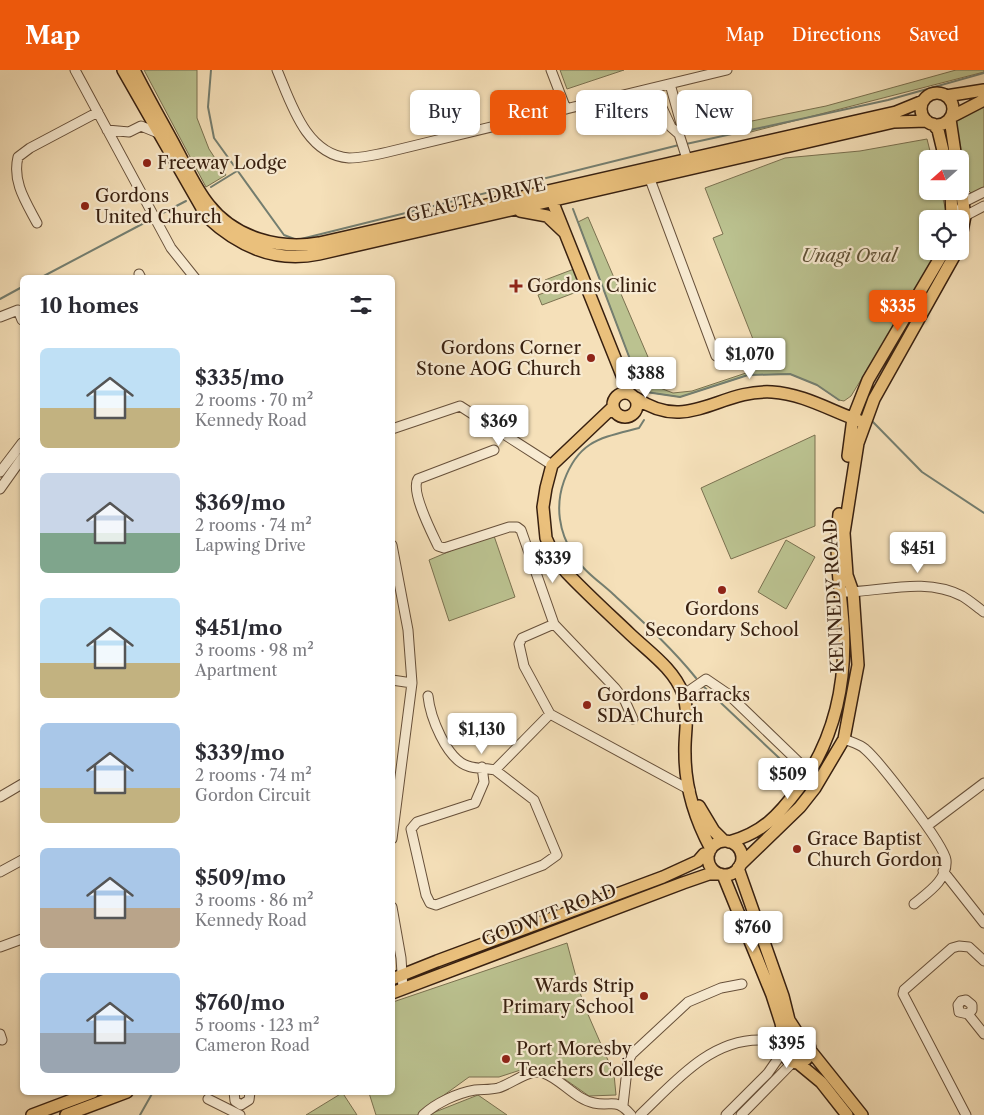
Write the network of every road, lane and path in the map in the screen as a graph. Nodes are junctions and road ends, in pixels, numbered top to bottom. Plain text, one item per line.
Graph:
1 (75, 70) edge
2 (123, 70) edge
3 (134, 70) edge
4 (277, 70) edge
5 (551, 70) edge
6 (727, 70) edge
7 (708, 72) edge
8 (670, 84) junction
9 (653, 88) junction
10 (559, 90) edge
11 (984, 90) edge
12 (946, 96) junction
13 (984, 100) edge
14 (923, 101) junction
15 (566, 109) edge
16 (677, 109) edge
17 (146, 111) junction
18 (98, 112) junction
19 (950, 118) junction
20 (930, 123) junction
21 (141, 126) junction
22 (490, 127) edge
23 (107, 130) junction
24 (129, 132) junction
25 (677, 132) edge
26 (158, 134) junction
27 (679, 135) edge
28 (943, 150) edge
29 (955, 150) edge
30 (119, 152) junction
31 (687, 156) junction
32 (648, 173) junction
33 (984, 192) edge
34 (553, 200) junction
35 (964, 202) joint
36 (984, 206) edge
37 (511, 210) junction
38 (961, 210) edge
39 (969, 213) edge
40 (37, 223) dead end
41 (568, 236) junction
42 (939, 260) edge
43 (952, 260) edge
44 (192, 275) edge
45 (20, 315) edge
46 (0, 317) edge
47 (716, 356) dead end
48 (620, 375) junction
49 (868, 380) junction
50 (632, 396) junction
51 (617, 406) junction
52 (832, 410) junction
53 (661, 411) junction
54 (634, 414) junction
55 (859, 420) junction
56 (395, 428) edge
57 (20, 446) edge
58 (850, 448) junction
59 (494, 450) dead end
60 (20, 461) edge
61 (552, 465) junction
62 (0, 472) edge
63 (0, 489) edge
64 (395, 562) edge
65 (839, 592) junction
66 (853, 592) junction
67 (984, 612) edge
68 (554, 624) junction
69 (395, 680) edge
70 (412, 683) junction
71 (683, 695) junction
72 (428, 696) dead end
73 (550, 714) junction
74 (634, 719) dead end
75 (844, 739) junction
76 (482, 767) junction
77 (495, 770) junction
78 (810, 773) junction
79 (984, 784) edge
80 (20, 785) edge
81 (690, 790) junction
82 (0, 797) edge
83 (395, 816) edge
84 (927, 826) junction
85 (726, 841) junction
86 (710, 851) junction
87 (20, 861) edge
88 (739, 867) junction
89 (943, 871) junction
90 (0, 872) edge
91 (721, 874) junction
92 (914, 904) dead end
93 (984, 922) edge
94 (20, 940) edge
95 (0, 947) edge
96 (395, 950) edge
97 (984, 961) edge
98 (397, 978) edge
99 (742, 984) dead end
100 (398, 991) edge
101 (968, 1014) dead end
102 (984, 1034) edge
103 (800, 1036) junction
104 (759, 1040) dead end
105 (784, 1048) junction
106 (810, 1050) junction
107 (795, 1063) junction
108 (85, 1095) edge
109 (119, 1095) edge
110 (234, 1095) edge
111 (250, 1095) edge
112 (208, 1099) dead end
113 (623, 1105) junction
114 (236, 1110) edge
115 (32, 1115) edge
116 (66, 1115) edge
117 (423, 1115) edge
118 (631, 1115) edge
119 (640, 1115) edge
120 (726, 1115) edge
121 (740, 1115) edge
122 (847, 1115) edge
123 (862, 1115) edge
124 (966, 1115) edge

1 - 18 street
2 - 17 main road, GEAUTA DRIVE
3 - 34 main road, GEAUTA DRIVE
4 - 22 street
5 - 10 street
6 - 7 street
7 - 8 street
8 - 9 street
8 - 16 street
9 - 15 street
9 - 25 street
11 - 12 main road, GEAUTA DRIVE
12 - 14 main road, GEAUTA DRIVE
12 - 19 main road
13 - 19 main road, GEAUTA DRIVE
14 - 20 main road
14 - 31 main road, GEAUTA DRIVE
17 - 21 street
17 - 26 main road, GEAUTA DRIVE
18 - 23 street
18 - 40 street
19 - 20 main road, GEAUTA DRIVE
19 - 29 main road
20 - 28 main road
20 - 32 main road, GEAUTA DRIVE
21 - 24 street
21 - 26 street
23 - 24 street
23 - 30 street
24 - 30 street
26 - 37 main road, GEAUTA DRIVE
27 - 31 street
30 - 44 street
31 - 32 main road, GEAUTA DRIVE
32 - 34 main road, GEAUTA DRIVE
32 - 34 main road, GEAUTA DRIVE
32 - 47 street
33 - 35 street
34 - 37 main road, GEAUTA DRIVE
34 - 41 main road
35 - 38 main road
36 - 39 street
37 - 41 main road
41 - 48 main road
42 - 49 main road, KENNEDY ROAD
43 - 55 main road, KENNEDY ROAD
45 - 46 street
48 - 50 main road
48 - 51 main road
49 - 52 main road
49 - 55 main road, KENNEDY ROAD
50 - 51 main road
50 - 53 main road
50 - 54 main road
51 - 54 main road
51 - 61 main road
52 - 53 main road
52 - 55 main road
52 - 58 main road
53 - 54 main road
55 - 58 main road, KENNEDY ROAD
55 - 66 main road, KENNEDY ROAD
56 - 61 street
57 - 62 street
58 - 65 main road, KENNEDY ROAD
59 - 68 street
60 - 63 street
61 - 71 main road
64 - 70 street
65 - 66 street
65 - 78 main road, KENNEDY ROAD
66 - 67 street
66 - 75 main road, KENNEDY ROAD
68 - 73 street
68 - 74 street
69 - 70 street
70 - 83 street
71 - 78 street
71 - 81 main road
72 - 76 street
73 - 77 street
73 - 81 street
75 - 84 street
75 - 88 main road, KENNEDY ROAD
76 - 77 street
76 - 77 street
78 - 85 main road, KENNEDY ROAD
79 - 84 street
80 - 82 street
81 - 85 main road
81 - 86 main road
84 - 89 street
85 - 86 main road
85 - 88 main road
86 - 91 main road
86 - 98 main road, GODWIT ROAD
87 - 90 street
88 - 91 main road
88 - 103 main road
89 - 92 street
89 - 93 street
91 - 100 main road, GODWIT ROAD
91 - 105 main road
94 - 95 street
96 - 98 street
97 - 124 street
98 - 100 street
99 - 113 street
101 - 102 street
103 - 105 main road
103 - 106 main road
104 - 119 street
105 - 107 main road
105 - 120 street
106 - 107 main road
106 - 123 main road
107 - 121 street
107 - 122 main road
108 - 115 main road
109 - 116 main road
110 - 114 street
111 - 114 street
112 - 114 street
113 - 117 street
113 - 118 street

